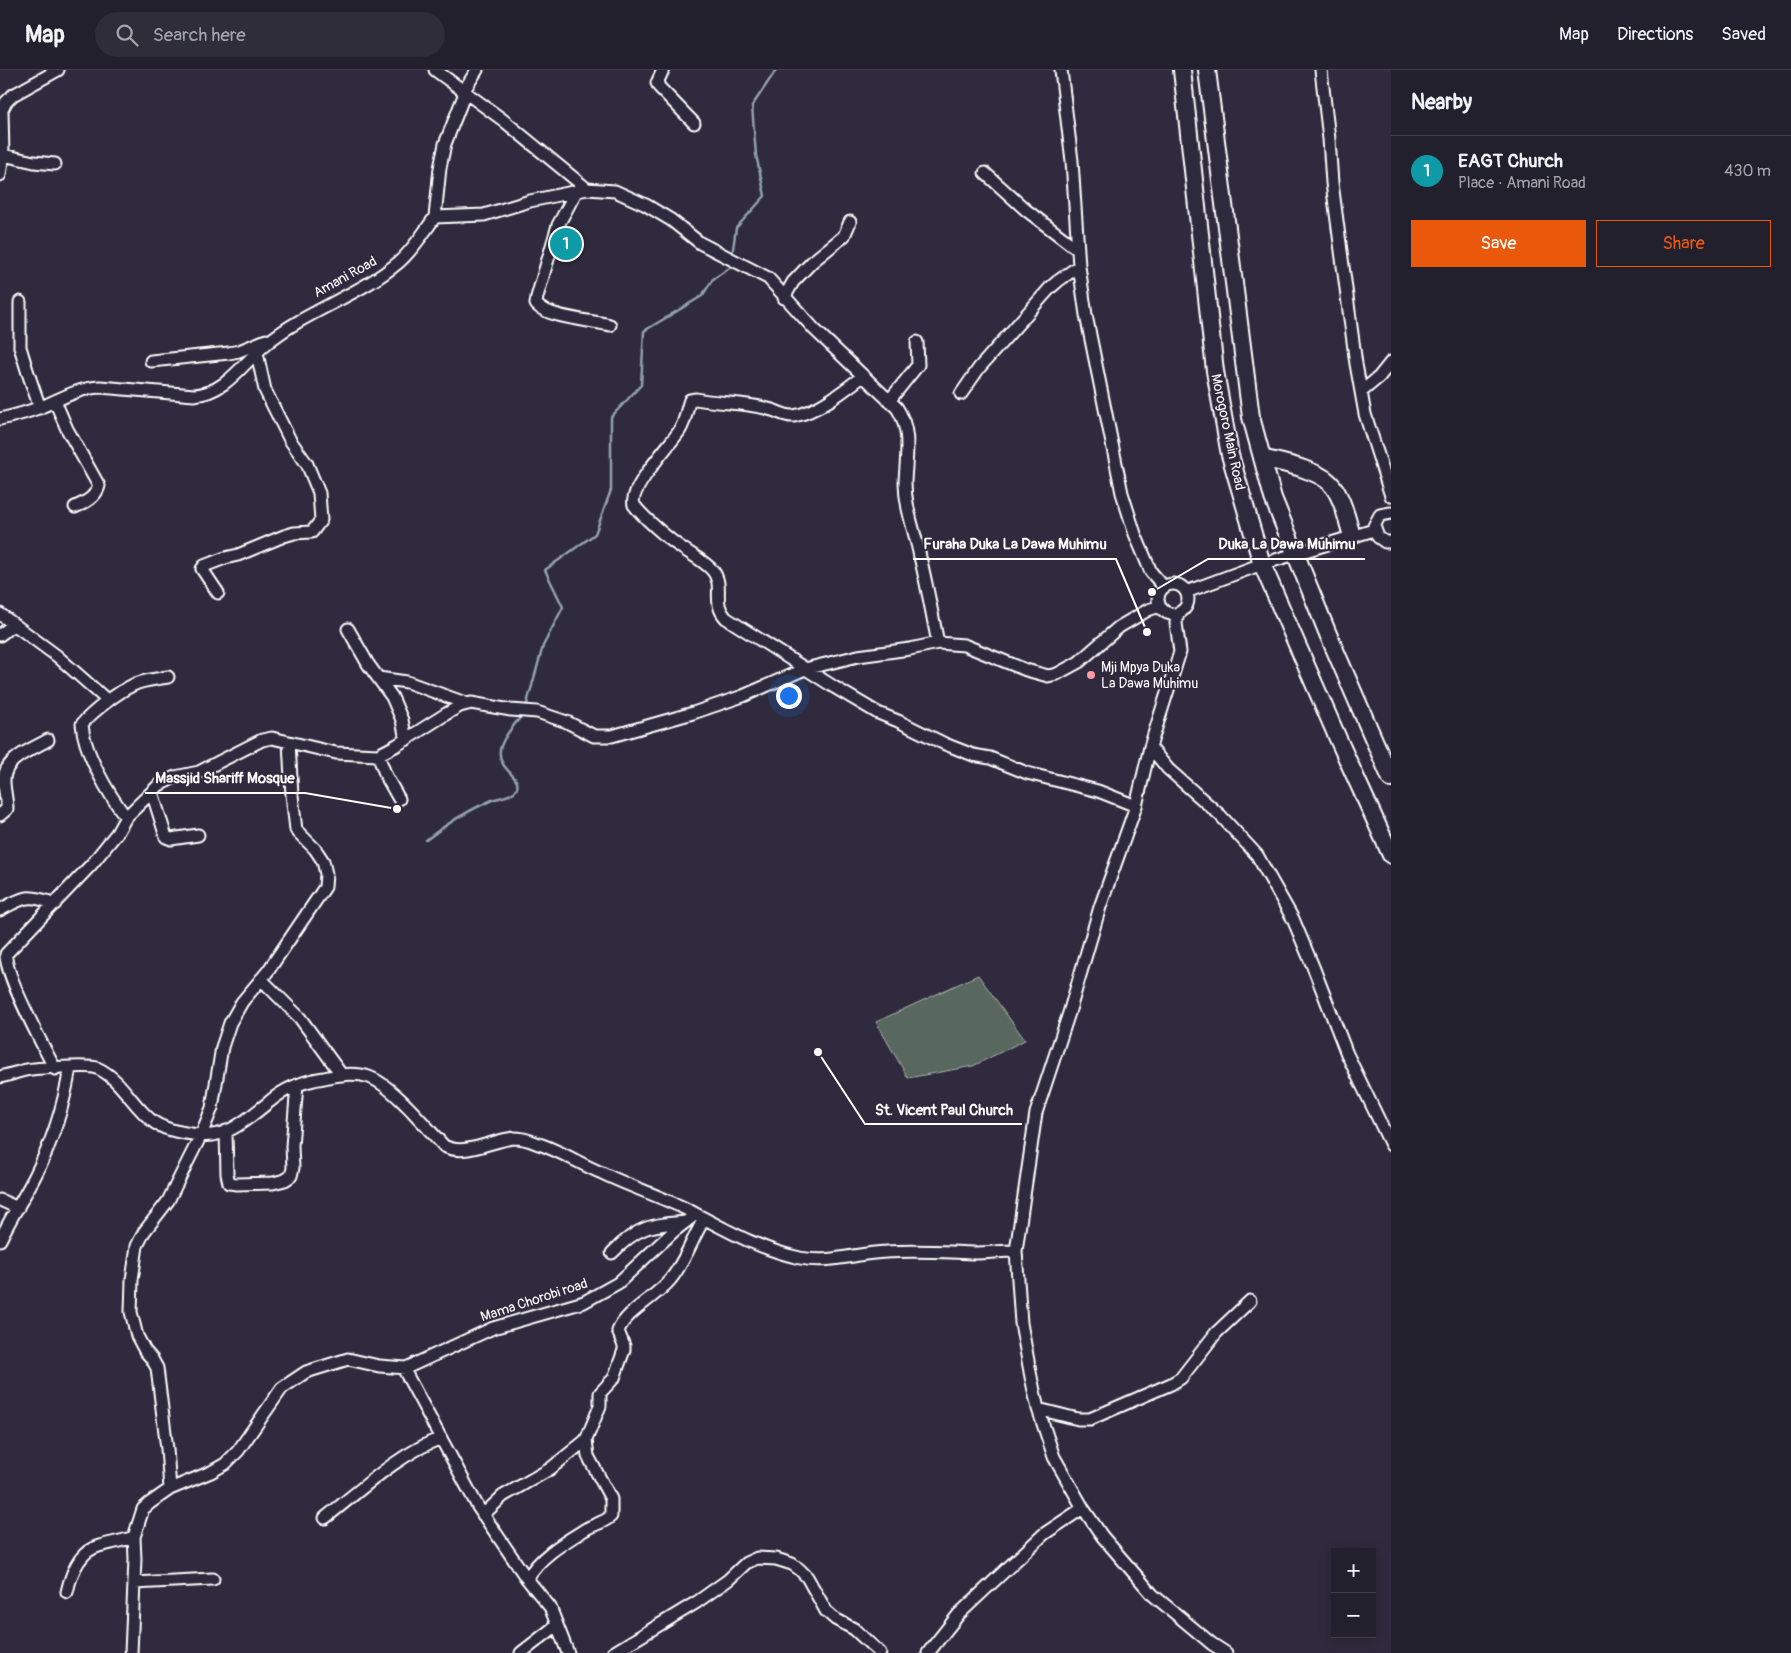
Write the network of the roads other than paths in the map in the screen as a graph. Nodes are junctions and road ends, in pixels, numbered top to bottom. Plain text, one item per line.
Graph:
1 (58, 70) edge
2 (435, 70) edge
3 (477, 70) edge
4 (663, 70) edge
5 (1061, 70) edge
6 (1182, 70) edge
7 (1207, 70) edge
8 (1321, 70) edge
9 (464, 92) junction
10 (1, 109) edge
11 (694, 123) dead end
12 (55, 164) dead end
13 (1, 165) edge
14 (985, 173) dead end
15 (581, 190) junction
16 (435, 217) junction
17 (850, 222) dead end
18 (1077, 249) junction
19 (1079, 266) junction
20 (784, 298) junction
21 (20, 302) dead end
22 (610, 325) dead end
23 (277, 336) junction
24 (917, 342) dead end
25 (257, 352) junction
26 (151, 361) dead end
27 (1391, 362) edge
28 (863, 376) junction
29 (1361, 392) junction
30 (961, 394) dead end
31 (55, 401) junction
32 (889, 401) junction
33 (40, 408) junction
34 (0, 419) edge
35 (1262, 458) junction
36 (1391, 496) edge
37 (75, 507) dead end
38 (1391, 513) edge
39 (1374, 530) junction
40 (1352, 536) junction
41 (1391, 542) edge
42 (1295, 553) junction
43 (1262, 564) junction
44 (1164, 587) junction
45 (1186, 592) junction
46 (218, 593) dead end
47 (1160, 606) junction
48 (1178, 613) junction
49 (0, 614) edge
50 (13, 625) junction
51 (348, 629) dead end
52 (0, 635) edge
53 (938, 643) junction
54 (805, 669) junction
55 (168, 677) dead end
56 (378, 678) junction
57 (108, 701) junction
58 (468, 704) junction
59 (48, 740) dead end
60 (406, 740) junction
61 (289, 743) junction
62 (1150, 747) junction
63 (378, 755) junction
64 (1391, 779) edge
65 (152, 792) junction
66 (399, 799) dead end
67 (1136, 806) junction
68 (0, 815) edge
69 (126, 817) junction
70 (198, 835) dead end
71 (1391, 855) edge
72 (55, 904) junction
73 (0, 910) edge
74 (3, 956) edge
75 (261, 979) junction
76 (70, 1068) junction
77 (55, 1069) junction
78 (341, 1074) junction
79 (0, 1077) edge
80 (297, 1085) junction
81 (226, 1131) junction
82 (201, 1135) junction
83 (1391, 1145) edge
84 (0, 1200) edge
85 (18, 1208) junction
86 (700, 1217) junction
87 (686, 1222) junction
88 (0, 1240) edge
89 (1016, 1251) junction
90 (612, 1253) dead end
91 (1250, 1301) dead end
92 (403, 1368) junction
93 (1038, 1409) junction
94 (441, 1438) junction
95 (586, 1440) junction
96 (170, 1489) junction
97 (1083, 1508) junction
98 (483, 1515) junction
99 (325, 1518) dead end
100 (134, 1536) junction
101 (527, 1579) junction
102 (213, 1580) dead end
103 (134, 1583) junction
104 (66, 1592) dead end
105 (557, 1625) junction
106 (130, 1653) edge
107 (521, 1653) edge
108 (568, 1653) edge
109 (613, 1653) edge
110 (880, 1653) edge
111 (928, 1653) edge
112 (1226, 1653) edge

1 - 10 street
2 - 9 street
3 - 9 street
4 - 11 street
5 - 18 street
6 - 43 highway, Morogoro Main Road
7 - 35 highway, Morogoro Main Road
8 - 29 street
9 - 15 street
9 - 16 street
10 - 13 street
12 - 13 street
14 - 18 street
15 - 16 street
15 - 20 street
15 - 22 street
16 - 23 street, Amani Road
17 - 20 street
18 - 19 street
19 - 30 street
19 - 44 street
20 - 28 street
21 - 33 street
23 - 25 street, Amani Road
23 - 26 street
24 - 32 street
25 - 31 street, Amani Road
25 - 46 street
27 - 29 street
28 - 32 street
28 - 54 street
29 - 36 street
31 - 33 street, Amani Road
31 - 37 street
32 - 53 street
33 - 34 street, Amani Road
35 - 40 highway
35 - 42 highway, Morogoro Main Road
38 - 39 street
39 - 40 street
39 - 41 street
40 - 42 street
42 - 43 street
42 - 64 highway, Morogoro Main Road
43 - 45 street
43 - 71 highway, Morogoro Main Road
44 - 45 street
44 - 47 street
45 - 48 street
47 - 48 street
47 - 53 street
48 - 62 street
49 - 50 street
50 - 52 street
50 - 57 street
51 - 56 street
53 - 54 street
54 - 58 street
54 - 67 street
55 - 57 street
56 - 58 street
56 - 60 street
57 - 69 street
58 - 60 street
59 - 68 street
60 - 63 street
61 - 63 street
61 - 65 street
61 - 75 street
62 - 67 street
62 - 83 street
63 - 66 street
65 - 69 street
65 - 70 street
67 - 89 street
69 - 72 street
72 - 73 street
72 - 74 street
74 - 77 street
75 - 78 street
75 - 82 street
76 - 77 street
76 - 82 street
76 - 85 street
77 - 79 street
78 - 80 street
78 - 86 street
80 - 81 street
80 - 81 street
81 - 82 street
82 - 96 street
84 - 85 street
85 - 88 street
86 - 87 street, Mama Chorobi road
86 - 89 street
86 - 95 street
87 - 90 street
87 - 92 street, Mama Chorobi road
89 - 93 street
91 - 93 street
92 - 94 street
92 - 96 street, Mama Chorobi road
93 - 97 street
94 - 98 street
94 - 99 street
95 - 98 street
95 - 101 street
96 - 100 street, Mama Chorobi road
97 - 111 street
97 - 112 street
98 - 101 street
100 - 103 street, Mama Chorobi road
100 - 104 street
101 - 105 street
102 - 103 street
103 - 106 street, Mama Chorobi road
105 - 107 street
105 - 108 street
109 - 110 street

